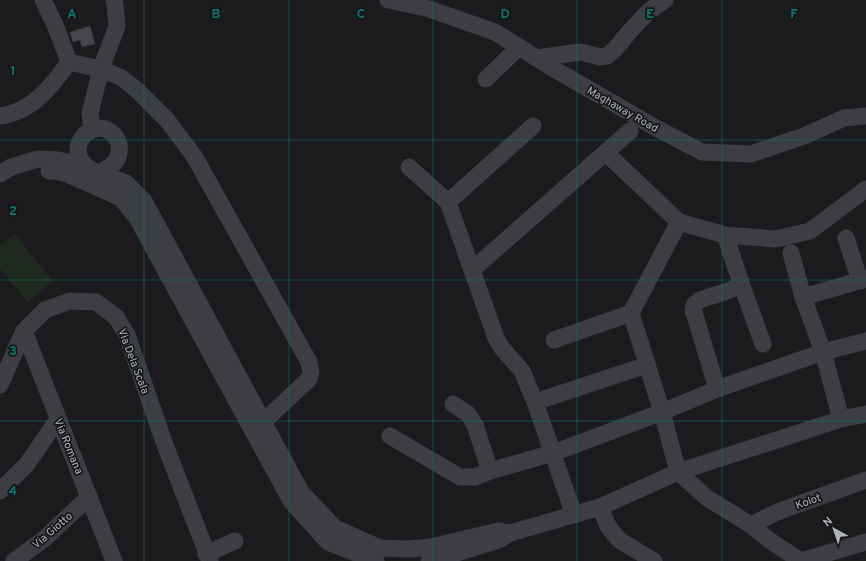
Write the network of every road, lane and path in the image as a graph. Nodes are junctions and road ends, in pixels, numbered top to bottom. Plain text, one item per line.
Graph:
1 (43, 0) edge
2 (114, 0) edge
3 (388, 0) edge
4 (665, 0) edge
5 (519, 47) junction
6 (536, 58) junction
7 (69, 62) junction
8 (101, 69) junction
9 (486, 79) dead end
10 (0, 116) edge
11 (866, 116) edge
12 (533, 126) dead end
13 (92, 130) junction
14 (630, 131) dead end
15 (78, 153) junction
16 (606, 153) junction
17 (60, 166) junction
18 (409, 167) dead end
19 (0, 174) edge
20 (103, 177) junction
21 (0, 186) edge
22 (866, 188) edge
23 (448, 202) junction
24 (679, 222) junction
25 (725, 235) junction
26 (846, 238) dead end
27 (791, 253) dead end
28 (472, 270) junction
29 (863, 280) edge
30 (742, 286) junction
31 (803, 297) junction
32 (631, 313) junction
33 (24, 331) junction
34 (209, 336) junction
35 (554, 340) dead end
36 (866, 341) edge
37 (763, 344) dead end
38 (823, 352) junction
39 (647, 365) junction
40 (0, 385) edge
41 (717, 389) junction
42 (535, 402) junction
43 (453, 404) dead end
44 (662, 412) junction
45 (866, 414) edge
46 (58, 419) junction
47 (841, 419) junction
48 (263, 422) junction
49 (390, 436) dead end
50 (553, 454) junction
51 (490, 471) junction
52 (678, 472) junction
53 (866, 480) edge
54 (0, 491) edge
55 (89, 497) junction
56 (600, 507) junction
57 (574, 515) junction
58 (751, 525) junction
59 (510, 533) junction
60 (235, 541) dead end
61 (866, 542) edge
62 (208, 557) edge
63 (14, 561) edge
64 (114, 561) edge
65 (376, 561) edge
66 (429, 561) edge
67 (654, 561) edge
68 (801, 561) edge

1 - 7 street
2 - 8 street
3 - 5 street, Maghaway Road
4 - 6 street
5 - 6 street, Maghaway Road
5 - 9 street
6 - 11 street, Maghaway Road
7 - 8 street
7 - 10 street
8 - 13 street
8 - 48 street
12 - 23 street
13 - 15 street
13 - 20 street
14 - 16 street
15 - 17 street
15 - 20 street
16 - 24 street
16 - 28 street
17 - 19 street
17 - 20 street
17 - 21 street
18 - 23 street
20 - 34 street
22 - 25 street
23 - 28 street
24 - 25 street
24 - 32 street
25 - 30 street
26 - 29 street
27 - 31 street
28 - 42 street
29 - 31 street
30 - 37 street
30 - 41 street
31 - 38 street
32 - 35 street
32 - 39 street
33 - 40 street, Via Dela Scala
33 - 46 street, Via Romana
33 - 62 street, Via Dela Scala
34 - 48 street
34 - 65 street
36 - 38 street
38 - 41 street
38 - 47 street
39 - 42 street
39 - 44 street
41 - 44 street
42 - 50 street
43 - 51 street
44 - 50 street
44 - 52 street
45 - 47 street
46 - 54 street
46 - 55 street, Via Romana
47 - 52 street
48 - 59 street
49 - 51 street
50 - 51 street
50 - 57 street
52 - 56 street
52 - 58 street
53 - 58 street, Kolot
55 - 63 street, Via Giotto
55 - 64 street, Via Romana
56 - 57 street
56 - 67 street
57 - 59 street
58 - 68 street
59 - 66 street
60 - 62 street
61 - 68 street

